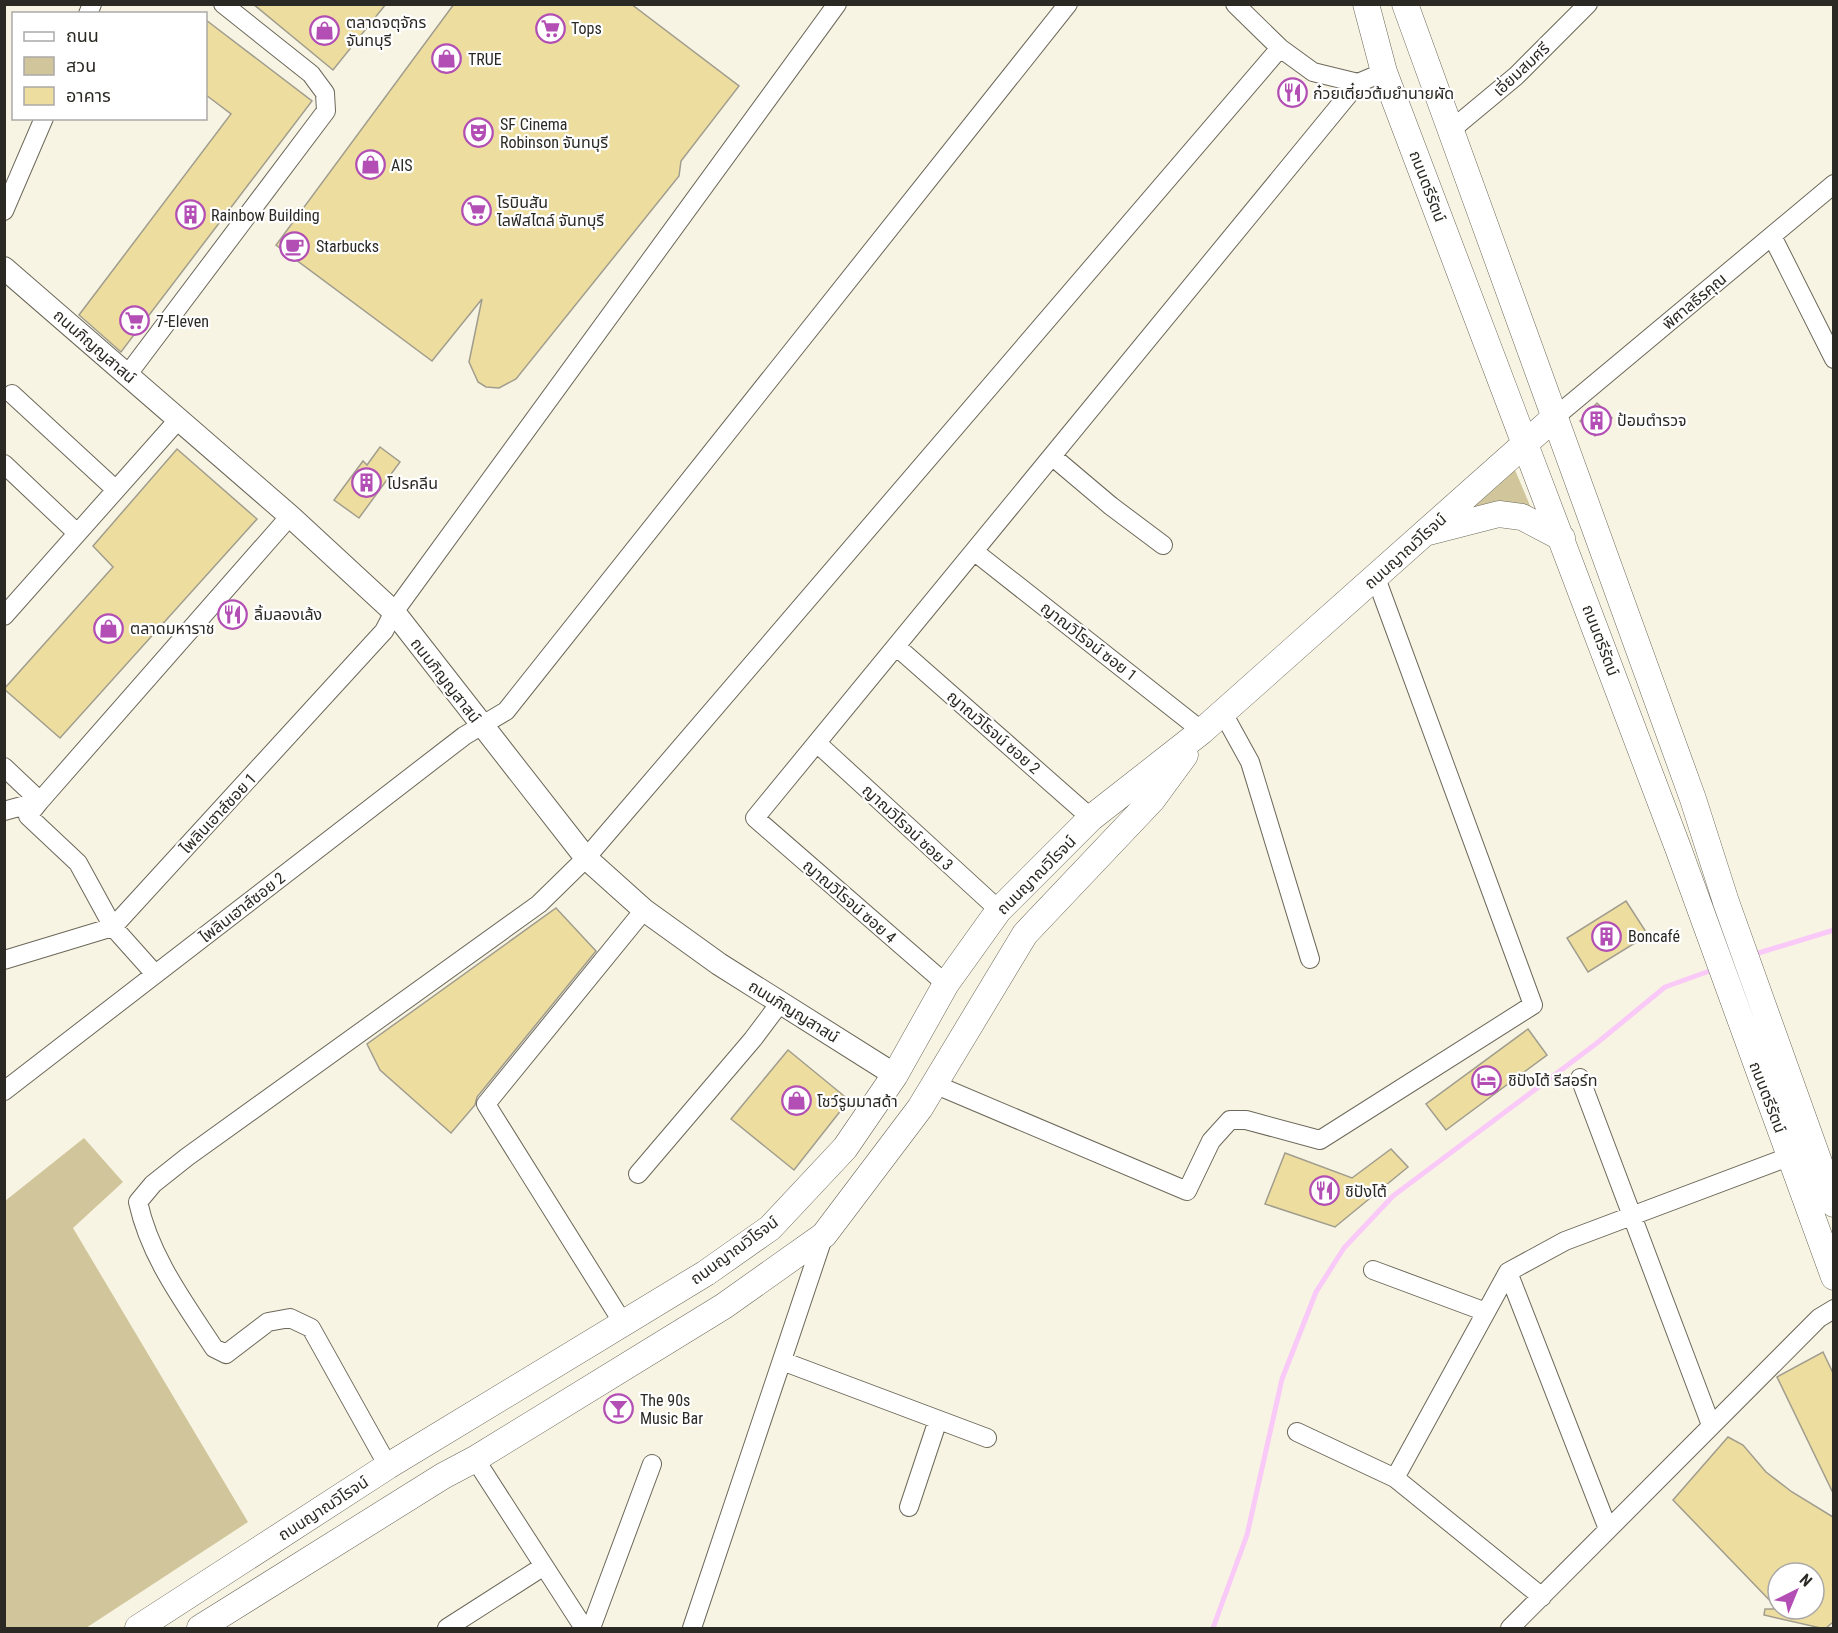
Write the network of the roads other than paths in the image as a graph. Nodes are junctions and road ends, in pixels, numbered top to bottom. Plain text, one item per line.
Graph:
1 (224, 4) edge
2 (837, 4) edge
3 (1068, 4) edge
4 (1235, 4) edge
5 (1366, 4) edge
6 (1405, 4) edge
7 (1588, 4) edge
8 (1280, 48) junction
9 (1384, 72) junction
10 (1358, 83) junction
11 (43, 120) edge
12 (1450, 130) junction
13 (1833, 184) edge
14 (4, 211) edge
15 (1772, 236) junction
16 (4, 268) edge
17 (1833, 359) edge
18 (128, 374) junction
19 (12, 394) dead end
20 (1555, 417) junction
21 (178, 420) junction
22 (1526, 441) junction
23 (1053, 457) junction
24 (4, 464) edge
25 (115, 489) junction
26 (290, 516) junction
27 (77, 533) junction
28 (1425, 533) junction
29 (1562, 538) junction
30 (1163, 544) dead end
31 (975, 552) junction
32 (1376, 578) junction
33 (394, 612) junction
34 (4, 616) edge
35 (897, 646) junction
36 (1223, 713) junction
37 (482, 725) junction
38 (1202, 730) junction
39 (818, 744) junction
40 (4, 767) edge
41 (40, 801) junction
42 (4, 811) edge
43 (1091, 818) junction
44 (586, 858) junction
45 (644, 910) junction
46 (999, 910) junction
47 (113, 927) junction
48 (1310, 959) dead end
49 (4, 960) edge
50 (155, 974) junction
51 (946, 984) junction
52 (780, 1003) junction
53 (895, 1075) junction
54 (1580, 1078) dead end
55 (934, 1084) junction
56 (4, 1091) edge
57 (1791, 1156) junction
58 (638, 1174) dead end
59 (1833, 1204) edge
60 (1634, 1216) junction
61 (824, 1235) junction
62 (1373, 1270) dead end
63 (1508, 1272) junction
64 (1833, 1277) edge
65 (1833, 1309) edge
66 (1486, 1312) junction
67 (623, 1323) junction
68 (782, 1361) junction
69 (938, 1420) junction
70 (1711, 1425) junction
71 (1297, 1432) dead end
72 (987, 1438) dead end
73 (475, 1459) junction
74 (652, 1464) dead end
75 (388, 1466) junction
76 (1395, 1478) junction
77 (909, 1507) dead end
78 (1608, 1529) junction
79 (544, 1566) junction
80 (1542, 1597) junction
81 (138, 1629) edge
82 (200, 1629) edge
83 (447, 1629) edge
84 (584, 1629) edge
85 (591, 1629) edge
86 (692, 1629) edge
87 (1510, 1629) edge

1 - 18 street
2 - 33 street, ไพลินเฮาส์ซอย 1
3 - 37 street, ไพลินเฮาส์ซอย 2
4 - 8 street
5 - 9 main road, ถนนตรีรัตน์
6 - 12 main road, ถนนตรีรัตน์
7 - 12 street, เอี่ยมสมศรี
8 - 10 street
8 - 44 street
9 - 10 street
9 - 22 main road, ถนนตรีรัตน์
10 - 23 street
11 - 14 street
12 - 20 main road, ถนนตรีรัตน์
13 - 15 street, พิศาลธีรคุณ
15 - 17 street
15 - 20 street, พิศาลธีรคุณ
16 - 18 street, ถนนภิญญสาสน์
18 - 21 street, ถนนภิญญสาสน์
19 - 25 street
20 - 22 main road, ถนนญาณวิโรจน์
20 - 59 main road, ถนนตรีรัตน์
21 - 25 street
21 - 26 street, ถนนภิญญสาสน์
22 - 28 main road, ถนนญาณวิโรจน์
22 - 29 main road, ถนนตรีรัตน์
23 - 30 street
23 - 31 street
24 - 27 street
25 - 27 street
26 - 33 street, ถนนภิญญสาสน์
26 - 41 street
27 - 34 street
28 - 29 main road
28 - 32 main road, ถนนญาณวิโรจน์
29 - 57 main road, ถนนตรีรัตน์
31 - 35 street
31 - 38 street, ญาณวิโรจน์ ซอย 1
32 - 36 main road, ถนนญาณวิโรจน์
32 - 55 street
33 - 37 street, ถนนภิญญสาสน์
33 - 47 street, ไพลินเฮาส์ซอย 1
35 - 39 street
35 - 43 street, ญาณวิโรจน์ ซอย 2
36 - 38 main road, ถนนญาณวิโรจน์
36 - 48 street
37 - 44 street, ถนนภิญญสาสน์
37 - 50 street, ไพลินเฮาส์ซอย 2
38 - 43 main road, ถนนญาณวิโรจน์
38 - 55 main road, ถนนญาณวิโรจน์
39 - 46 street, ญาณวิโรจน์ ซอย 3
39 - 51 street, ญาณวิโรจน์ ซอย 4
40 - 41 street
41 - 42 street
41 - 47 street
43 - 46 main road, ถนนญาณวิโรจน์
44 - 45 street, ถนนภิญญสาสน์
44 - 75 street
45 - 52 street, ถนนภิญญสาสน์
45 - 67 street
46 - 51 main road, ถนนญาณวิโรจน์
47 - 49 street
47 - 50 street
50 - 56 street, ไพลินเฮาส์ซอย 2
51 - 53 main road, ถนนญาณวิโรจน์
52 - 53 street, ถนนภิญญสาสน์
52 - 58 street
53 - 55 main road
53 - 67 main road, ถนนญาณวิโรจน์
54 - 60 street
55 - 61 main road, ถนนญาณวิโรจน์
57 - 60 street
57 - 64 main road, ถนนตรีรัตน์
60 - 63 street
60 - 70 street
61 - 68 street
61 - 73 main road, ถนนญาณวิโรจน์
62 - 66 street
63 - 66 street
63 - 78 street
65 - 70 street
66 - 76 street
67 - 75 main road, ถนนญาณวิโรจน์
68 - 69 street
68 - 86 street
69 - 72 street
69 - 77 street
70 - 78 street
71 - 76 street
73 - 79 street
73 - 82 main road, ถนนญาณวิโรจน์
74 - 85 street
75 - 81 main road, ถนนญาณวิโรจน์
76 - 80 street
78 - 80 street
79 - 83 street
79 - 84 street
80 - 87 street

